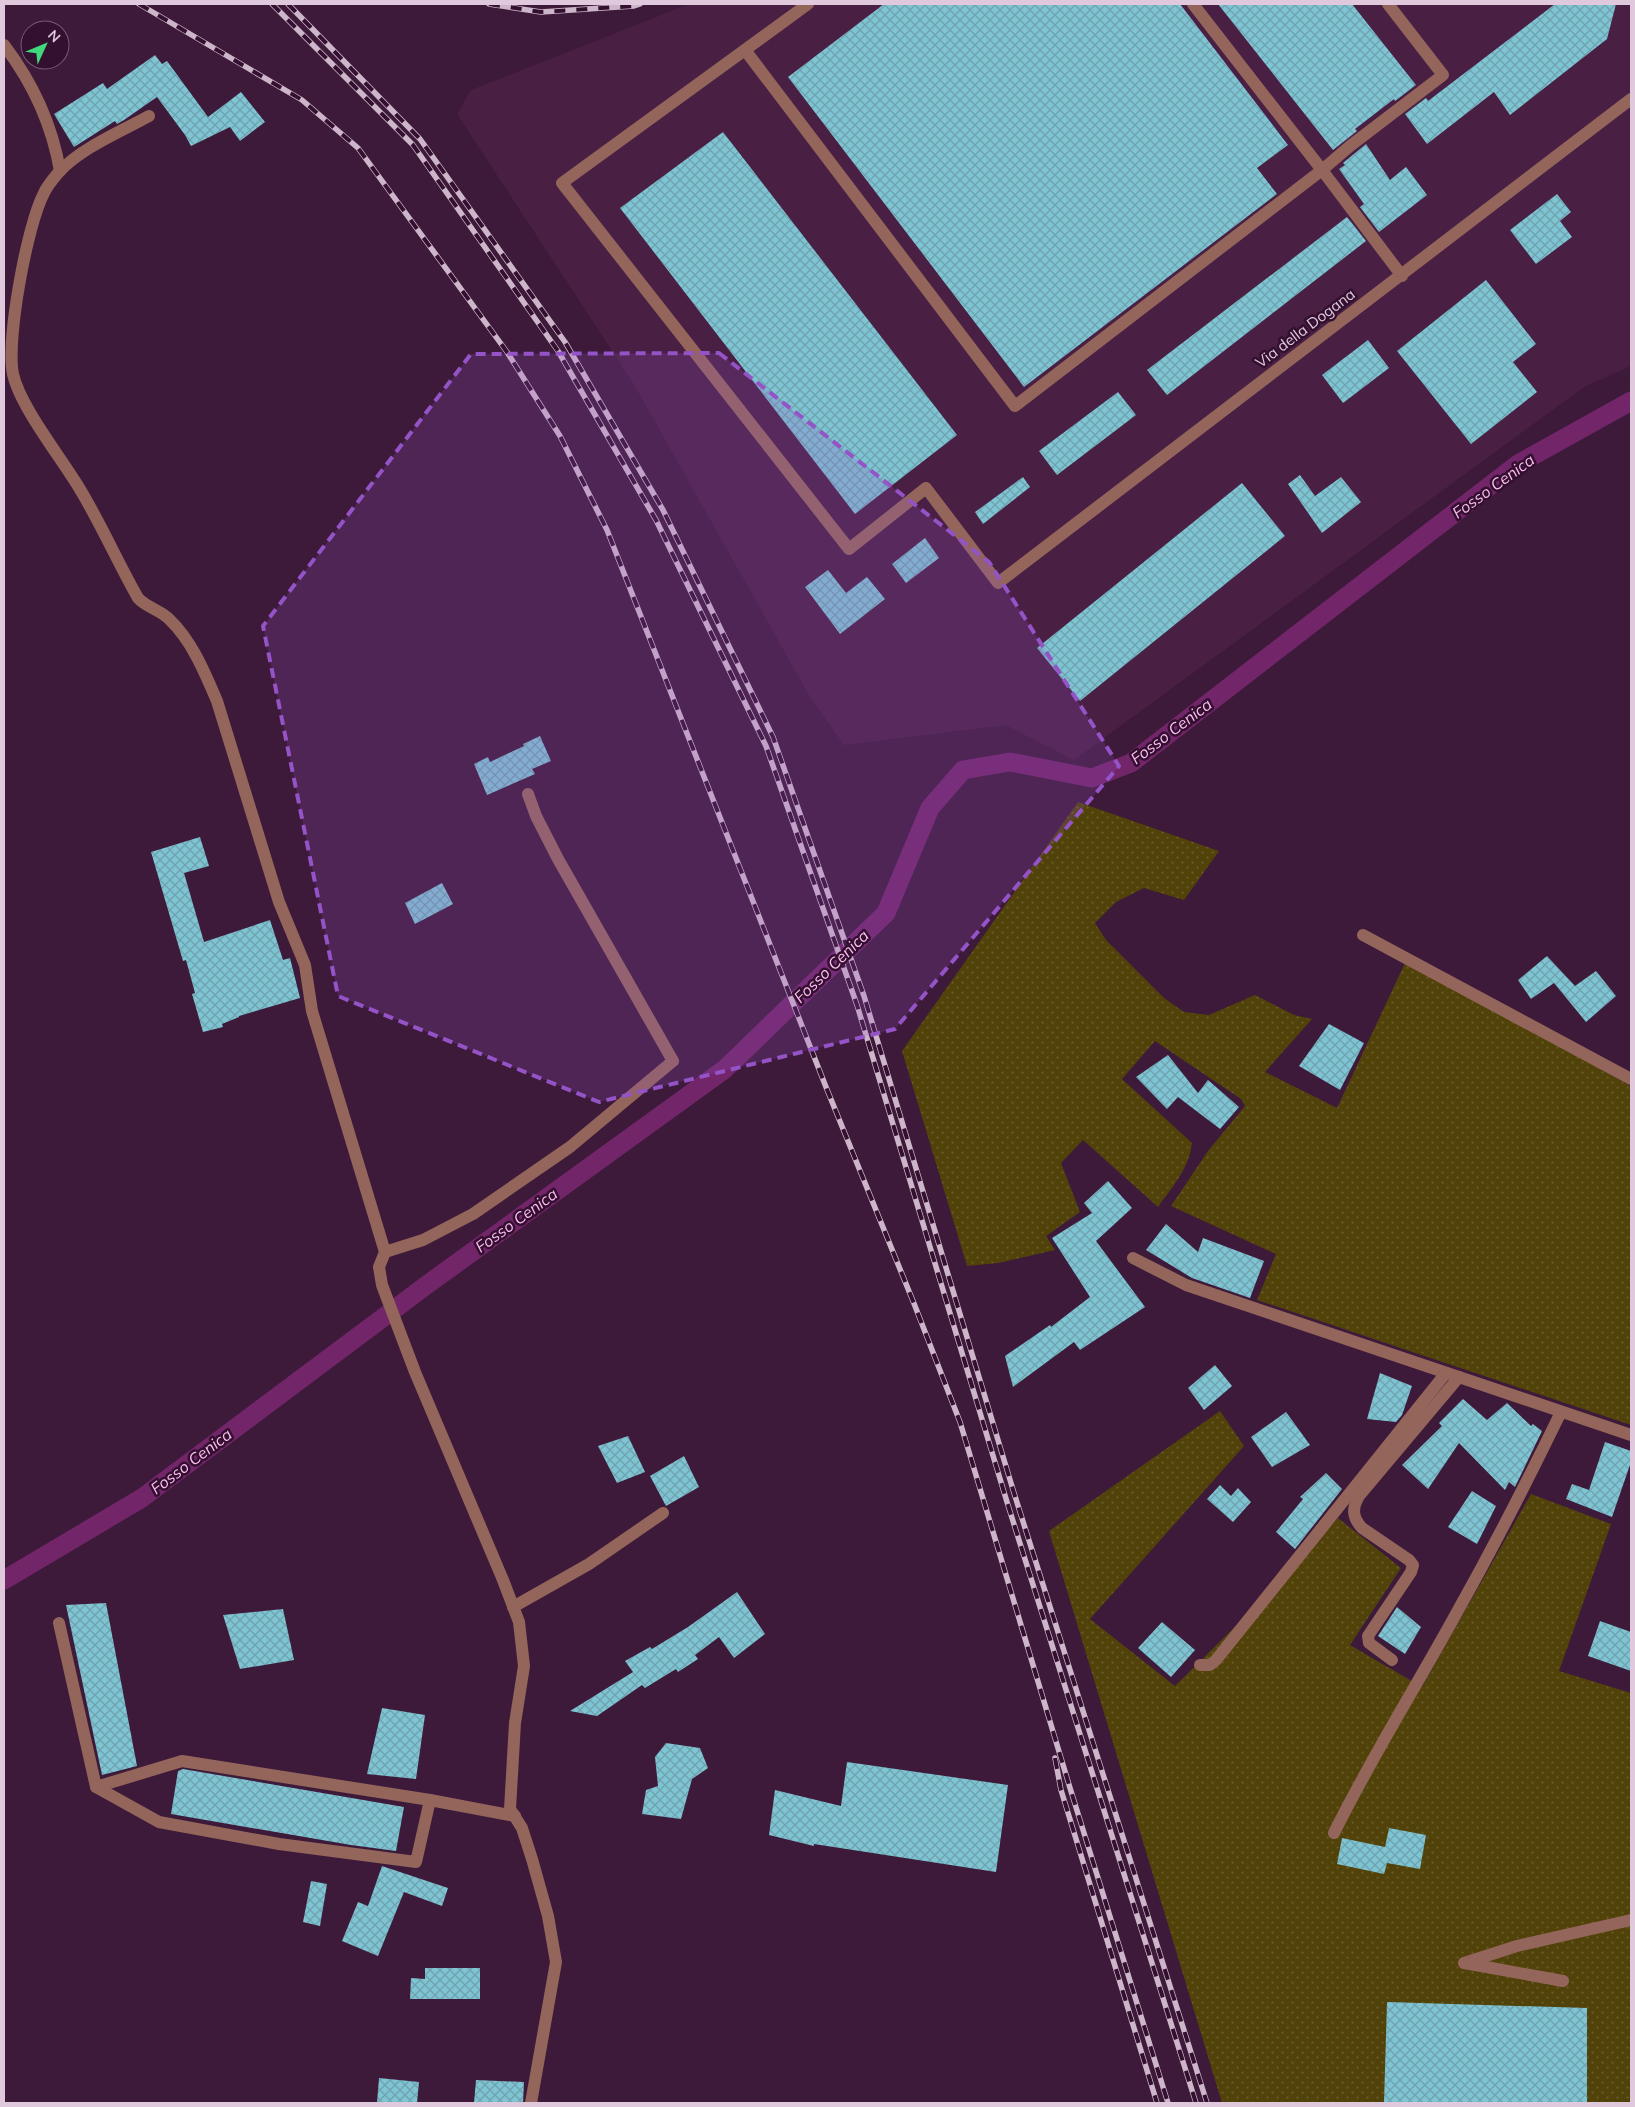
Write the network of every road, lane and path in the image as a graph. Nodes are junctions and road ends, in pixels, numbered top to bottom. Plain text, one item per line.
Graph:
1 (808, 4) edge
2 (1193, 4) edge
3 (1388, 4) edge
4 (4, 45) edge
5 (745, 50) junction
6 (1631, 99) edge
7 (149, 116) dead end
8 (60, 170) junction
9 (1322, 170) junction
10 (1402, 276) junction
11 (528, 794) dead end
12 (1363, 934) dead end
13 (1631, 1079) edge
14 (385, 1252) junction
15 (1133, 1258) dead end
16 (1446, 1373) junction
17 (1459, 1378) junction
18 (1561, 1412) junction
19 (1631, 1435) edge
20 (663, 1513) dead end
21 (513, 1607) junction
22 (59, 1624) dead end
23 (1392, 1660) dead end
24 (1200, 1665) dead end
25 (96, 1787) junction
26 (430, 1800) junction
27 (515, 1816) junction
28 (1334, 1833) dead end
29 (1631, 1920) edge
30 (1562, 1981) dead end
31 (531, 2103) edge

1 - 5 street
2 - 9 street
3 - 9 street
4 - 8 street
5 - 9 street
5 - 10 street, Via della Dogana
6 - 10 street, Via della Dogana
7 - 8 street
8 - 14 street
9 - 10 street
11 - 14 street
12 - 13 street
14 - 21 street
15 - 16 street
16 - 17 street
16 - 24 street
17 - 18 street
17 - 23 street
18 - 19 street
18 - 28 street
20 - 21 street
21 - 27 street
22 - 25 street
25 - 26 street
25 - 26 street
26 - 27 street
27 - 31 street
29 - 30 street

